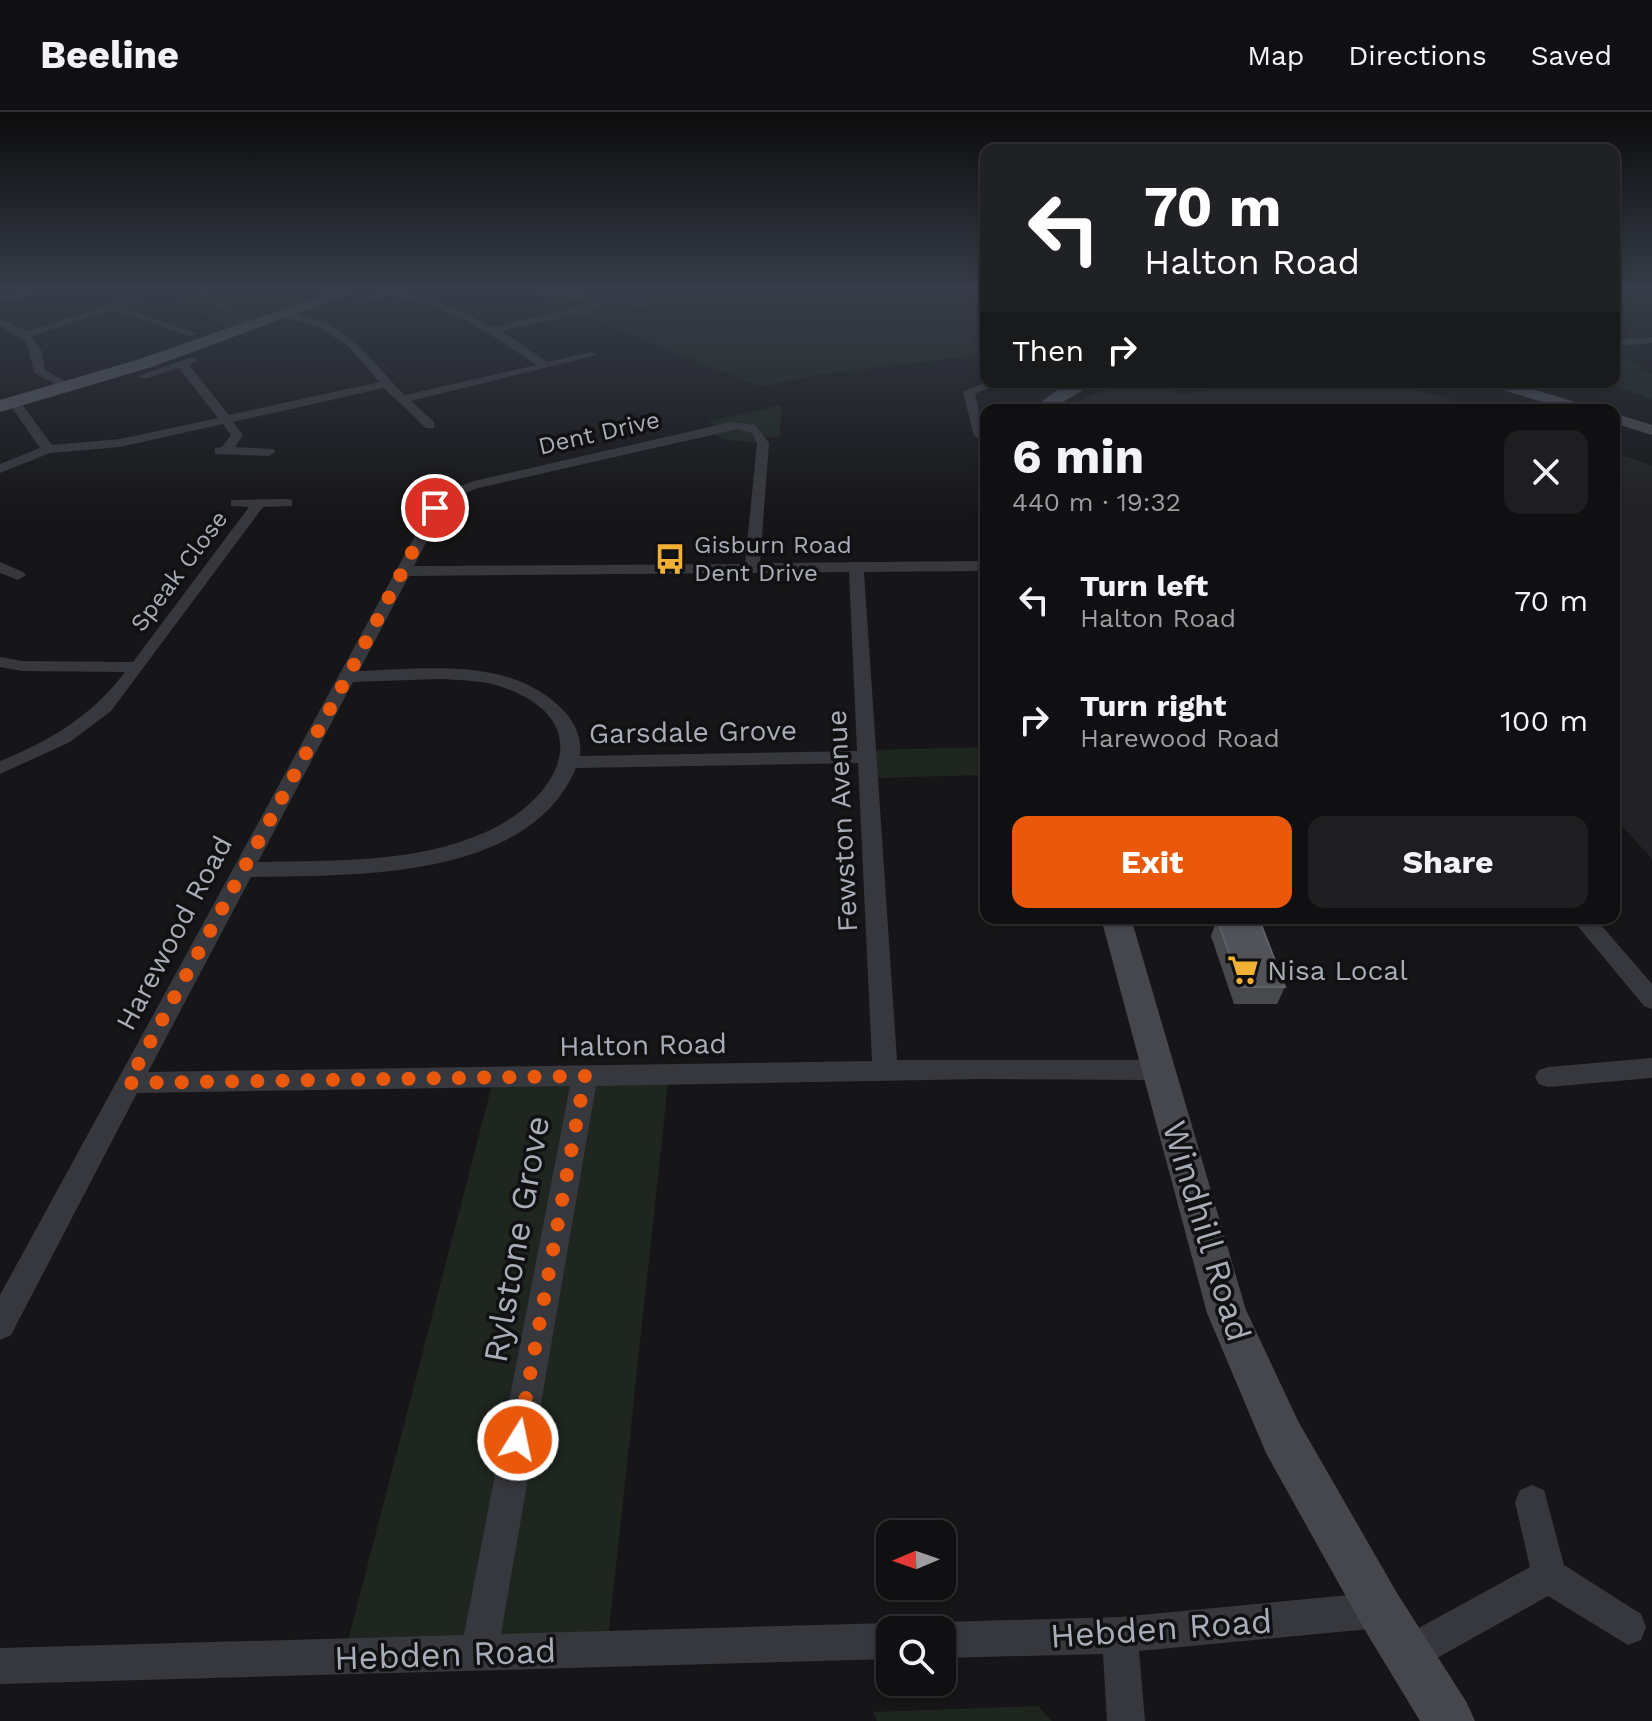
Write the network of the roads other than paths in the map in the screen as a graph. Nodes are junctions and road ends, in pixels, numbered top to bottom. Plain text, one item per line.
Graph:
1 (39, 364) edge
2 (137, 364) edge
3 (180, 364) joint
4 (367, 364) edge
5 (542, 364) edge
6 (553, 364) edge
7 (545, 366) junction
8 (144, 376) dead end
9 (387, 384) junction
10 (68, 387) junction
11 (980, 388) edge
12 (1077, 388) edge
13 (1512, 388) edge
14 (403, 399) junction
15 (7, 404) edge
16 (1049, 404) edge
17 (1566, 404) edge
18 (226, 420) junction
19 (1620, 420) edge
20 (430, 425) dead end
21 (1652, 430) edge
22 (980, 436) edge
23 (48, 449) junction
24 (269, 452) dead end
25 (0, 469) edge
26 (236, 503) dead end
27 (259, 503) junction
28 (287, 503) dead end
29 (980, 566) edge
30 (0, 567) edge
31 (752, 569) junction
32 (856, 569) junction
33 (403, 571) junction
34 (18, 575) dead end
35 (0, 662) edge
36 (137, 667) junction
37 (347, 677) junction
38 (865, 757) junction
39 (570, 762) junction
40 (0, 768) edge
41 (241, 870) junction
42 (1118, 924) edge
43 (1587, 924) edge
44 (1652, 1000) edge
45 (1652, 1068) edge
46 (1158, 1070) junction
47 (885, 1071) junction
48 (585, 1076) junction
49 (1548, 1077) dead end
50 (128, 1083) junction
51 (0, 1325) edge
52 (1532, 1502) dead end
53 (1549, 1576) junction
54 (1380, 1610) junction
55 (1628, 1627) dead end
56 (1120, 1635) junction
57 (956, 1640) edge
58 (876, 1641) edge
59 (479, 1653) junction
60 (1408, 1654) junction
61 (0, 1666) edge
62 (1126, 1721) edge
63 (1449, 1721) edge

1 - 10 street
2 - 10 main road
3 - 8 street
3 - 18 street
4 - 9 street
5 - 7 street
6 - 7 street
7 - 14 street
9 - 14 street
9 - 18 street
10 - 15 main road
11 - 22 street
12 - 16 street
13 - 17 street
14 - 20 street
15 - 23 street
18 - 23 street
18 - 24 street
19 - 21 street
23 - 25 street
26 - 27 street, Speak Close
27 - 28 street, Speak Close
27 - 36 street, Speak Close
29 - 32 street
30 - 34 street
31 - 32 street
31 - 33 street
31 - 33 street, Dent Drive
32 - 38 street, Fewston Avenue
33 - 37 street, Harewood Road
35 - 36 street, Speak Close
36 - 40 street, Speak Close
37 - 39 street, Garsdale Grove
37 - 41 street, Harewood Road
38 - 39 street, Garsdale Grove
38 - 47 street, Fewston Avenue
39 - 41 street, Garsdale Grove
41 - 50 street, Harewood Road
42 - 46 street, Windhill Road
43 - 44 street
45 - 49 street
46 - 47 street, Halton Road
46 - 54 street, Windhill Road
47 - 48 street, Halton Road
48 - 50 street, Halton Road
48 - 59 street, Rylstone Grove
50 - 51 street, Harewood Road
52 - 53 street
53 - 55 street
53 - 60 street
54 - 56 street, Hebden Road
54 - 60 street, Windhill Road
56 - 57 street, Hebden Road
56 - 62 street
58 - 59 street, Hebden Road
59 - 61 street, Hebden Road
60 - 63 street, Windhill Road

